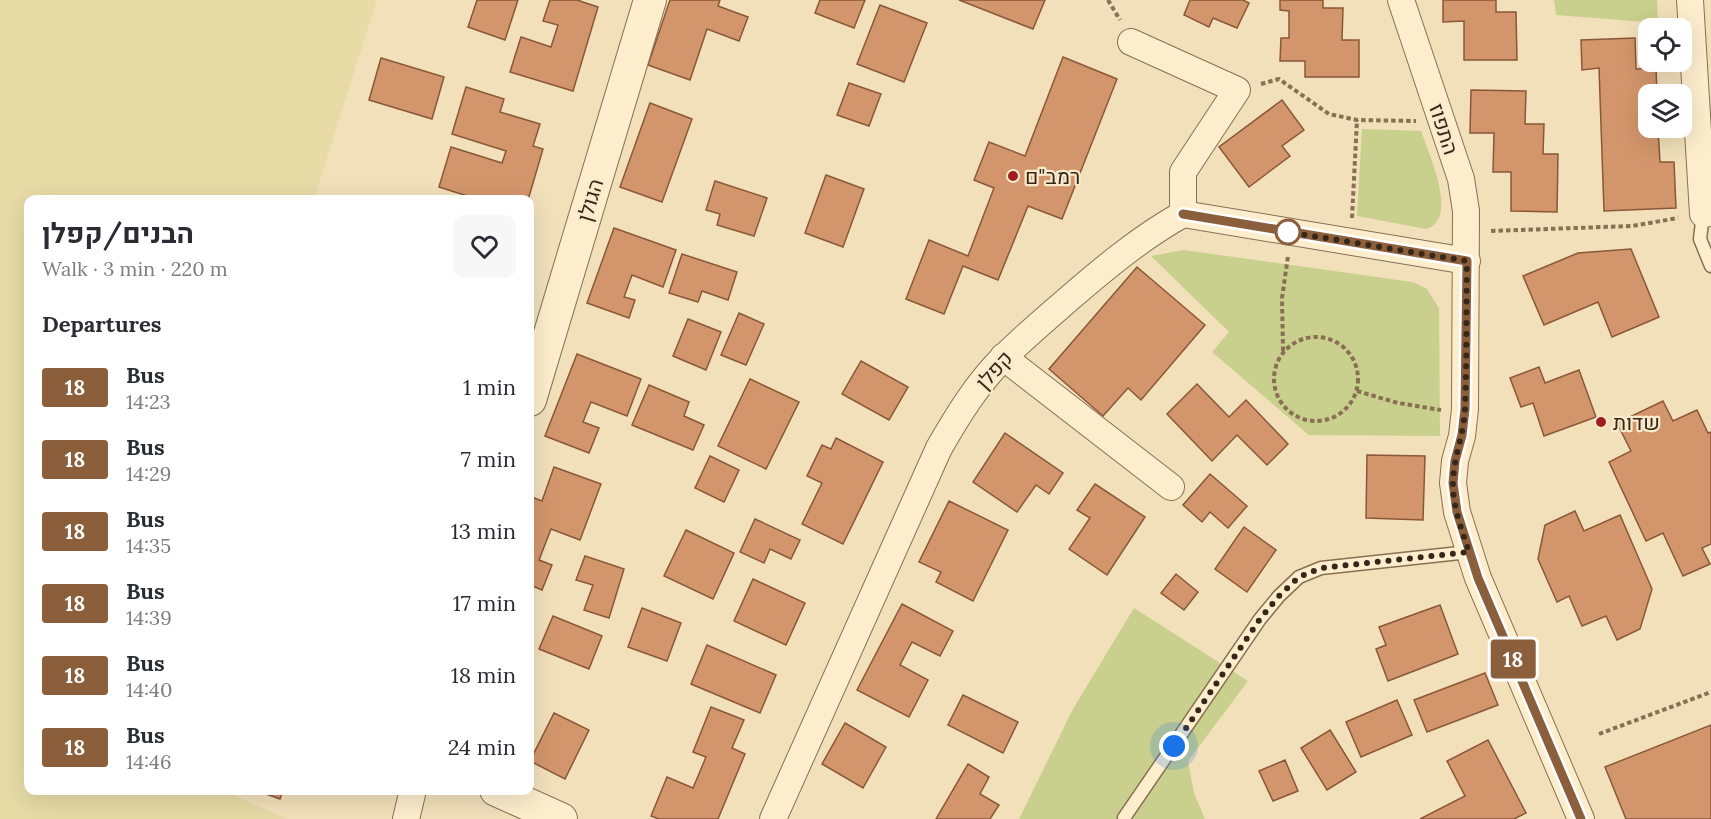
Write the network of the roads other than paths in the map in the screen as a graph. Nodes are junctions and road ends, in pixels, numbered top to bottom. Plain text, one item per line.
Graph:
1 (650, 0) edge
2 (1401, 0) edge
3 (1690, 0) edge
4 (1131, 42) dead end
5 (1703, 73) edge
6 (1183, 214) junction
7 (1707, 214) edge
8 (1467, 261) junction
9 (1711, 266) edge
10 (1004, 357) junction
11 (534, 387) edge
12 (1171, 487) dead end
13 (1469, 552) junction
14 (412, 795) edge
15 (507, 795) edge
16 (1124, 818) edge
17 (406, 819) edge
18 (561, 819) edge
19 (773, 819) edge
20 (1581, 819) edge

1 - 11 street, הגולן
2 - 8 street, התפוז
3 - 5 street
4 - 6 street
5 - 7 street
6 - 8 street
6 - 10 street, קפלן
7 - 9 lane
8 - 13 street, התפוז
10 - 12 street
10 - 19 street, קפלן
13 - 16 lane
13 - 20 street, התפוז
14 - 17 street
15 - 18 street

